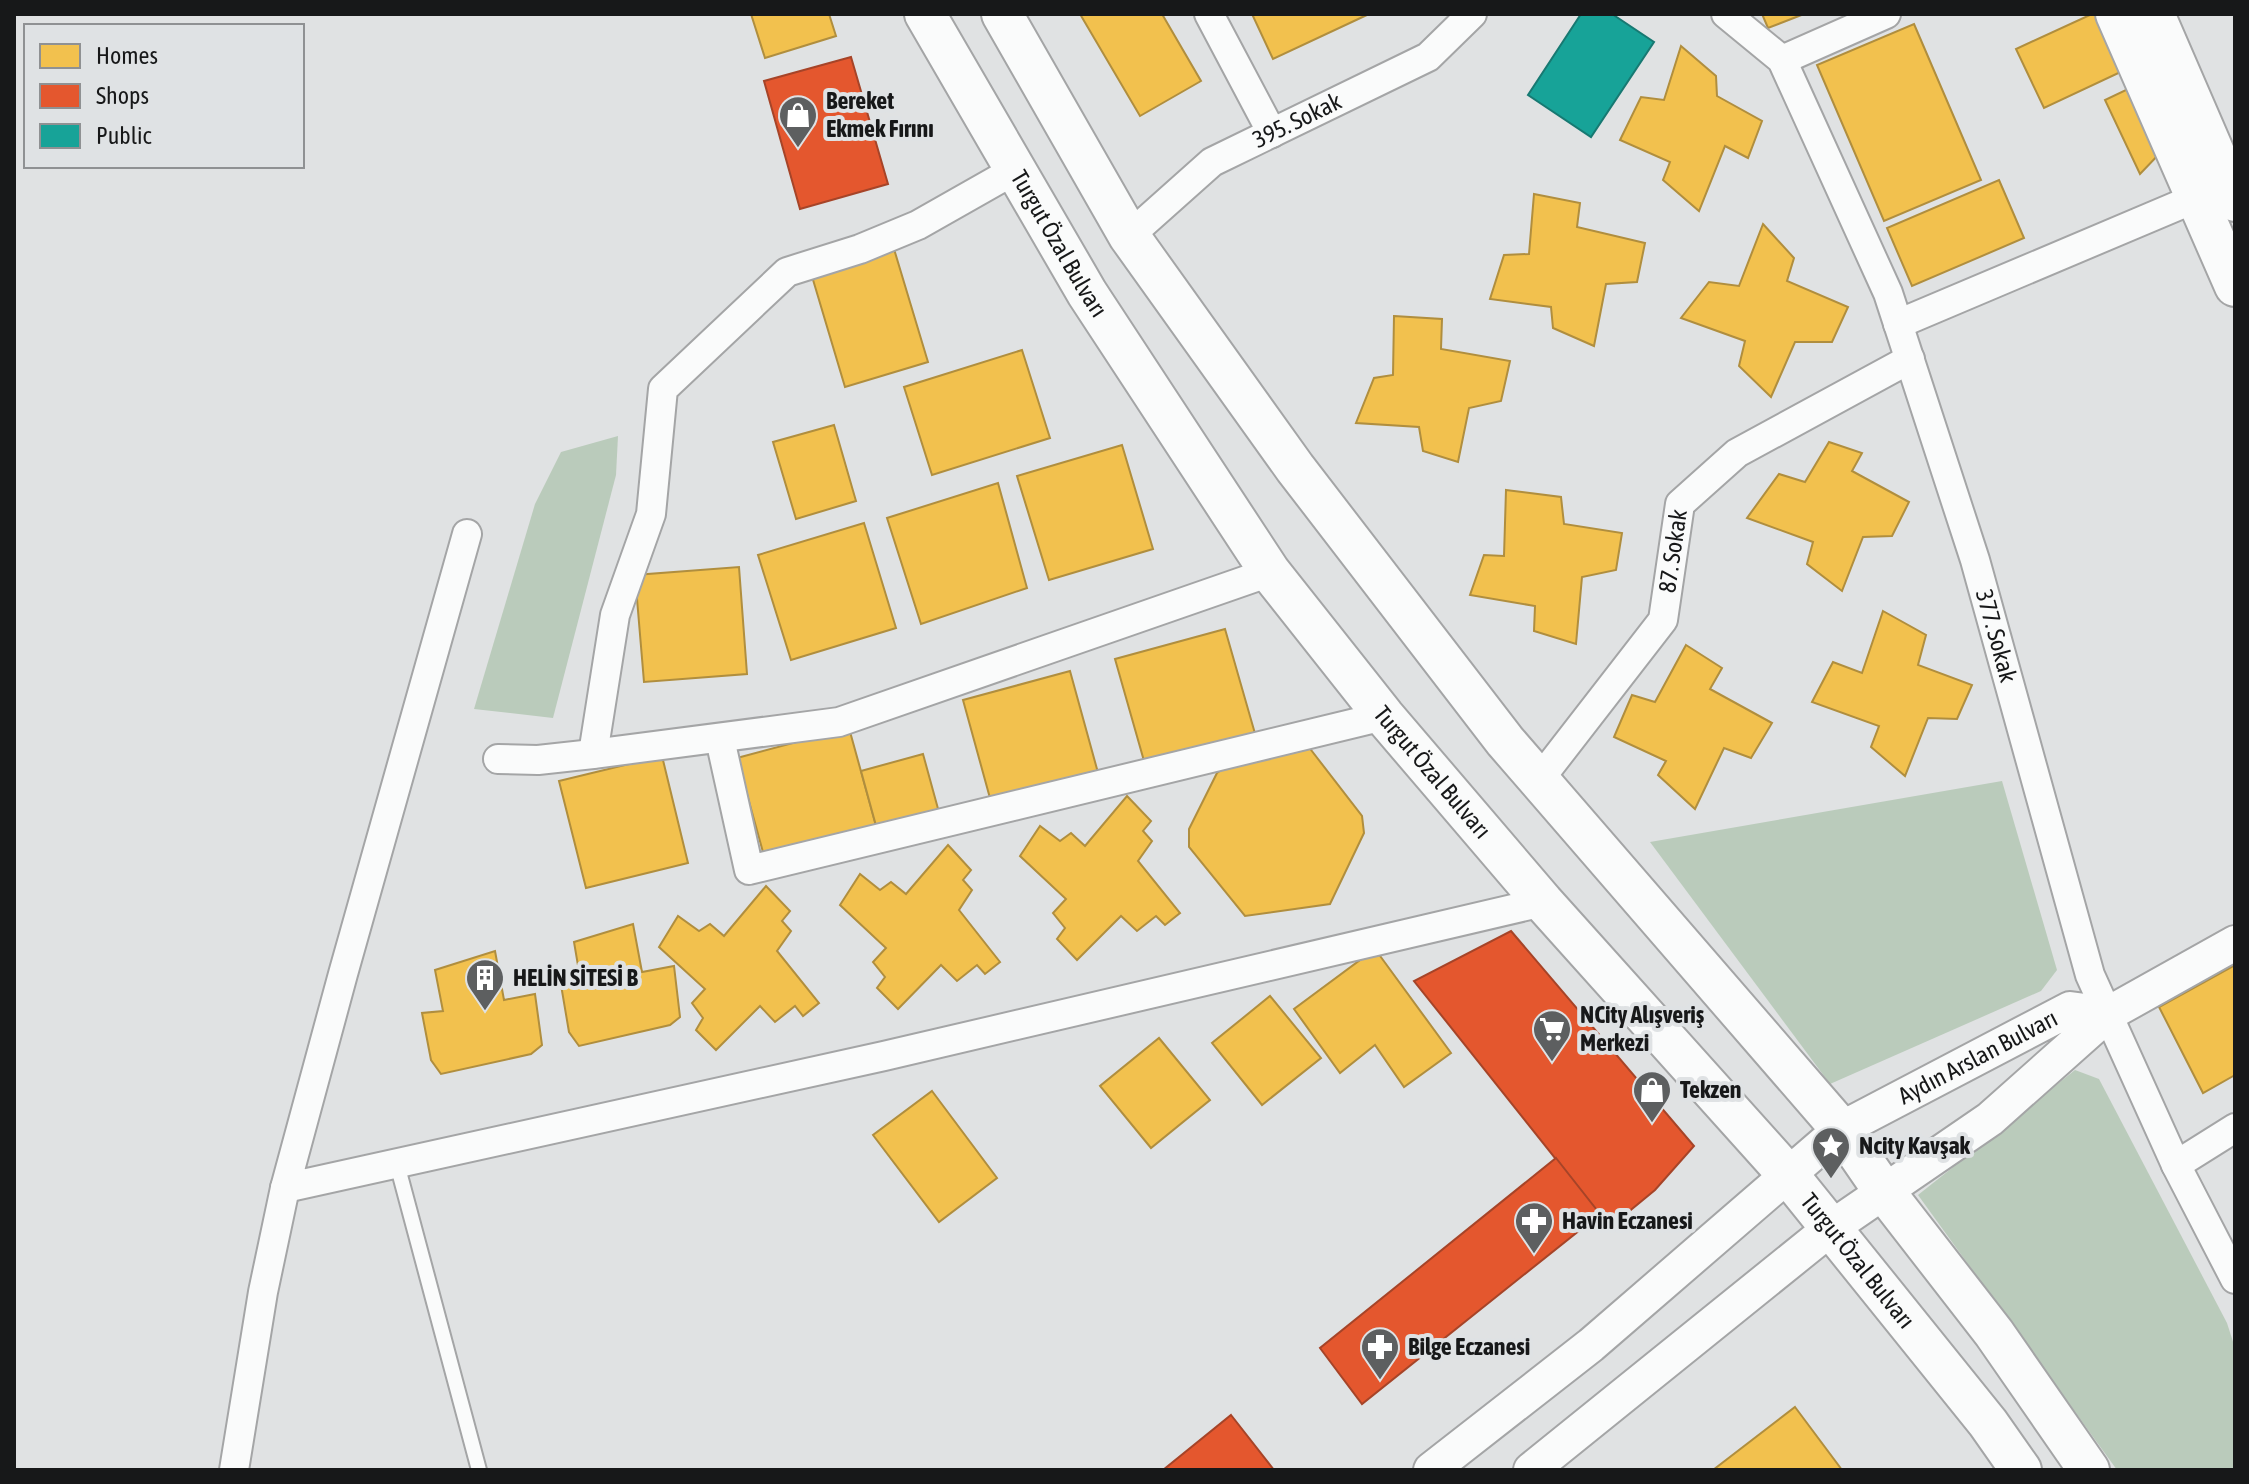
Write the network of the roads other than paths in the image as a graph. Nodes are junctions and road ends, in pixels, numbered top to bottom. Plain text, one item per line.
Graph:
1 (925, 14) edge
2 (1002, 14) edge
3 (1209, 14) edge
4 (1472, 14) edge
5 (1726, 14) edge
6 (1886, 14) edge
7 (2116, 14) edge
8 (2154, 14) edge
9 (1782, 60) junction
10 (1272, 133) junction
11 (1015, 170) junction
12 (2216, 200) edge
13 (1129, 236) junction
14 (2235, 286) edge
15 (1898, 324) junction
16 (1910, 359) junction
17 (467, 534) dead end
18 (1270, 572) junction
19 (1384, 716) junction
20 (720, 739) junction
21 (593, 754) junction
22 (498, 759) dead end
23 (1539, 780) junction
24 (1543, 902) junction
25 (2235, 943) edge
26 (2108, 1014) junction
27 (2235, 1128) edge
28 (1841, 1129) junction
29 (397, 1164) junction
30 (2176, 1165) junction
31 (1789, 1176) junction
32 (285, 1188) junction
33 (1883, 1190) junction
34 (1831, 1228) junction
35 (2235, 1277) edge
36 (234, 1470) edge
37 (479, 1470) edge
38 (1431, 1470) edge
39 (1531, 1470) edge
40 (2021, 1470) edge
41 (2089, 1470) edge

1 - 11 main road, Turgut Özal Bulvarı
2 - 13 main road
3 - 10 street
4 - 10 street, 395. Sokak
5 - 9 street, 377. Sokak
6 - 9 street
7 - 12 main road
8 - 12 main road
9 - 15 street, 377. Sokak
10 - 13 street, 395. Sokak
11 - 18 main road, Turgut Özal Bulvarı
11 - 21 street
12 - 14 main road
12 - 15 street
13 - 23 main road
15 - 16 street, 377. Sokak
16 - 23 street, 87. Sokak
16 - 26 street, 377. Sokak
17 - 32 street
18 - 19 main road, Turgut Özal Bulvarı
18 - 20 street
19 - 20 street
19 - 24 main road, Turgut Özal Bulvarı
20 - 21 street
21 - 22 street
23 - 28 main road
24 - 29 street
24 - 31 main road, Turgut Özal Bulvarı
25 - 26 street
26 - 28 street, Aydın Arslan Bulvarı
26 - 30 street, 377. Sokak
26 - 33 street, Aydın Arslan Bulvarı
27 - 30 street
28 - 31 street, Aydın Arslan Bulvarı
28 - 33 main road
29 - 32 street
29 - 37 lane
30 - 35 street, 377. Sokak
31 - 34 main road, Turgut Özal Bulvarı
31 - 38 street, Aydın Arslan Bulvarı
32 - 36 street
33 - 34 street, Aydın Arslan Bulvarı
33 - 41 main road
34 - 39 street, Aydın Arslan Bulvarı
34 - 40 main road, Turgut Özal Bulvarı

